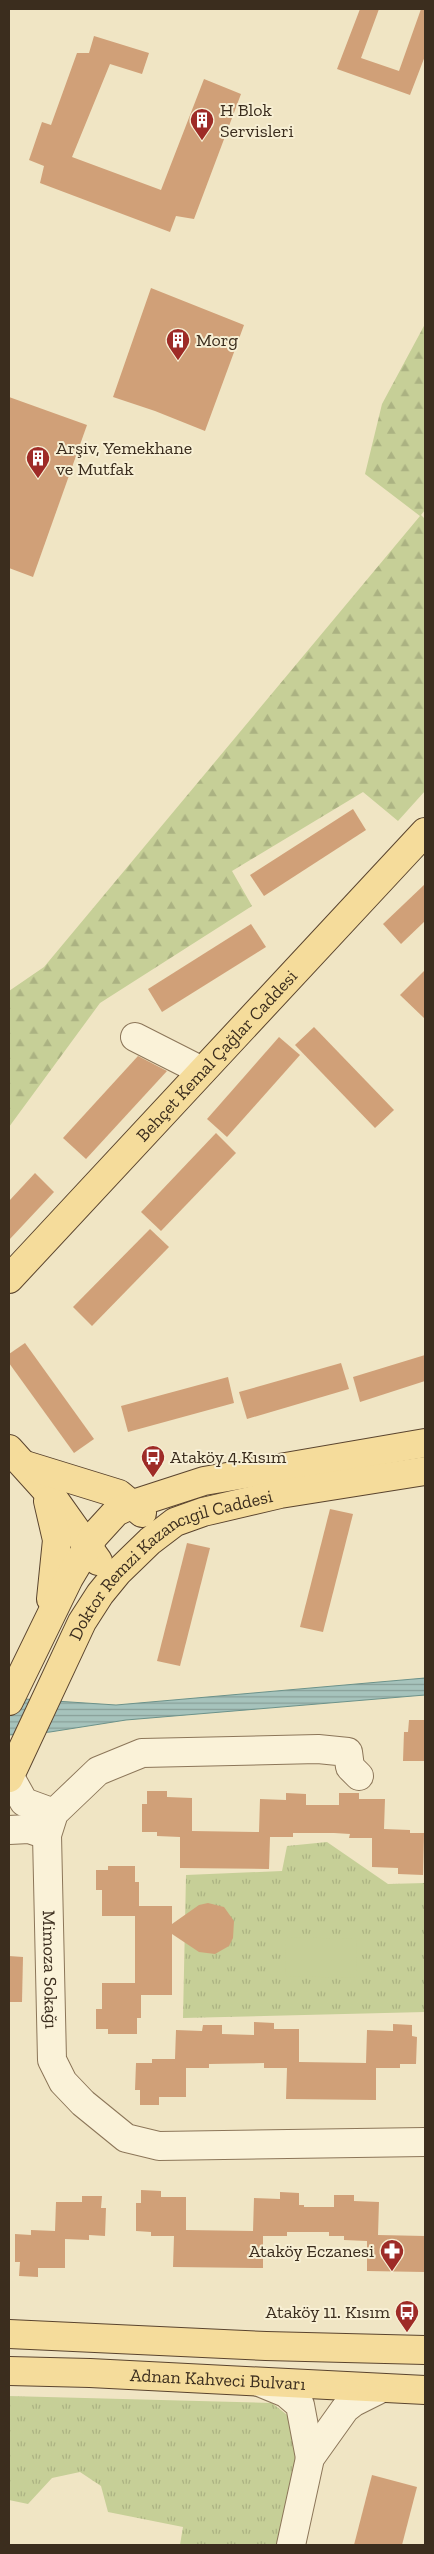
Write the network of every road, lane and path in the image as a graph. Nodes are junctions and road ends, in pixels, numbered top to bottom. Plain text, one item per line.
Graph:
1 (425, 832) edge
2 (135, 1037) dead end
3 (202, 1071) junction
4 (9, 1279) edge
5 (425, 1444) edge
6 (25, 1466) edge
7 (425, 1471) edge
8 (133, 1504) junction
9 (150, 1541) junction
10 (87, 1546) junction
11 (118, 1572) junction
12 (43, 1631) junction
13 (14, 1689) edge
14 (12, 1772) edge
15 (359, 1776) dead end
16 (50, 1824) junction
17 (9, 1830) edge
18 (425, 2142) edge
19 (9, 2334) edge
20 (425, 2350) edge
21 (9, 2372) edge
22 (260, 2382) junction
23 (382, 2388) junction
24 (425, 2390) edge
25 (310, 2458) junction
26 (291, 2545) edge

1 - 3 main road, Behçet Kemal Çağlar Caddesi
2 - 3 street
3 - 4 main road, Behçet Kemal Çağlar Caddesi
5 - 8 main road, Doktor Remzi Kazancıgil Caddesi
6 - 8 main road
6 - 10 main road
6 - 12 main road
7 - 9 main road, Doktor Remzi Kazancıgil Caddesi
8 - 9 main road
8 - 10 main road, Doktor Remzi Kazancıgil Caddesi
9 - 11 main road, Doktor Remzi Kazancıgil Caddesi
10 - 11 main road
10 - 12 main road, Doktor Remzi Kazancıgil Caddesi
11 - 14 main road, Doktor Remzi Kazancıgil Caddesi
12 - 13 main road, Doktor Remzi Kazancıgil Caddesi
14 - 16 street
15 - 16 street
16 - 17 street
16 - 18 street, Mimoza Sokağı
19 - 20 main road, Adnan Kahveci Bulvarı
21 - 22 main road, Adnan Kahveci Bulvarı
22 - 23 main road, Adnan Kahveci Bulvarı
22 - 25 street
23 - 24 main road, Adnan Kahveci Bulvarı
23 - 25 street
25 - 26 street

